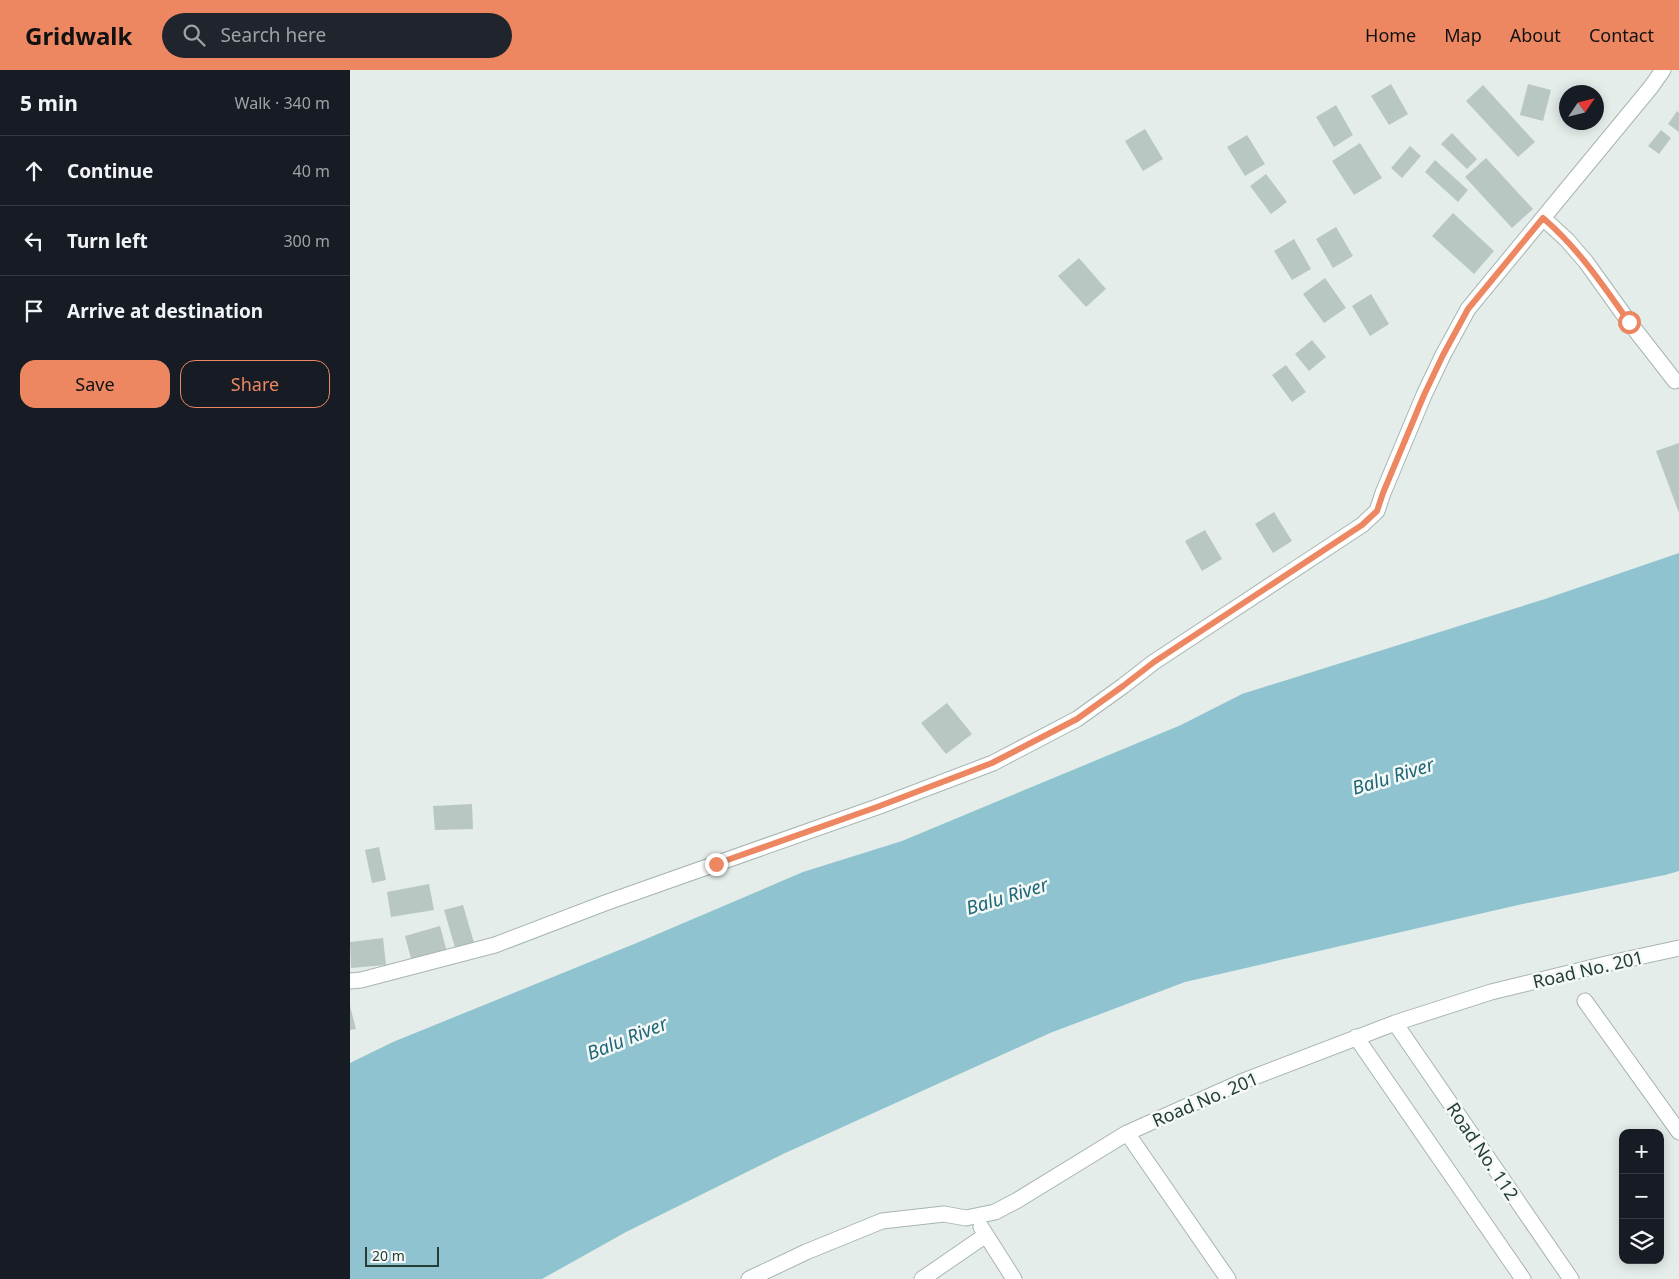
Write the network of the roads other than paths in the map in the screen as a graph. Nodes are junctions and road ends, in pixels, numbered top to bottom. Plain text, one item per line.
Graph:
1 (1664, 70) edge
2 (1543, 218) junction
3 (1675, 380) dead end
4 (1679, 948) edge
5 (350, 981) edge
6 (1584, 1001) dead end
7 (1395, 1023) junction
8 (1356, 1037) junction
9 (1679, 1132) edge
10 (1126, 1133) junction
11 (975, 1217) junction
12 (986, 1235) junction
13 (749, 1279) edge
14 (922, 1279) edge
15 (1014, 1279) edge
16 (1228, 1279) edge
17 (1523, 1279) edge
18 (1571, 1279) edge

1 - 2 street
2 - 3 street
2 - 5 street
4 - 7 street, Road No. 201
6 - 9 street
7 - 8 street, Road No. 201
7 - 18 street, Road No. 112
8 - 10 street, Road No. 201
8 - 17 street
10 - 11 street, Road No. 201
10 - 16 street
11 - 12 street
11 - 13 street, Road No. 201
12 - 14 street
12 - 15 street

